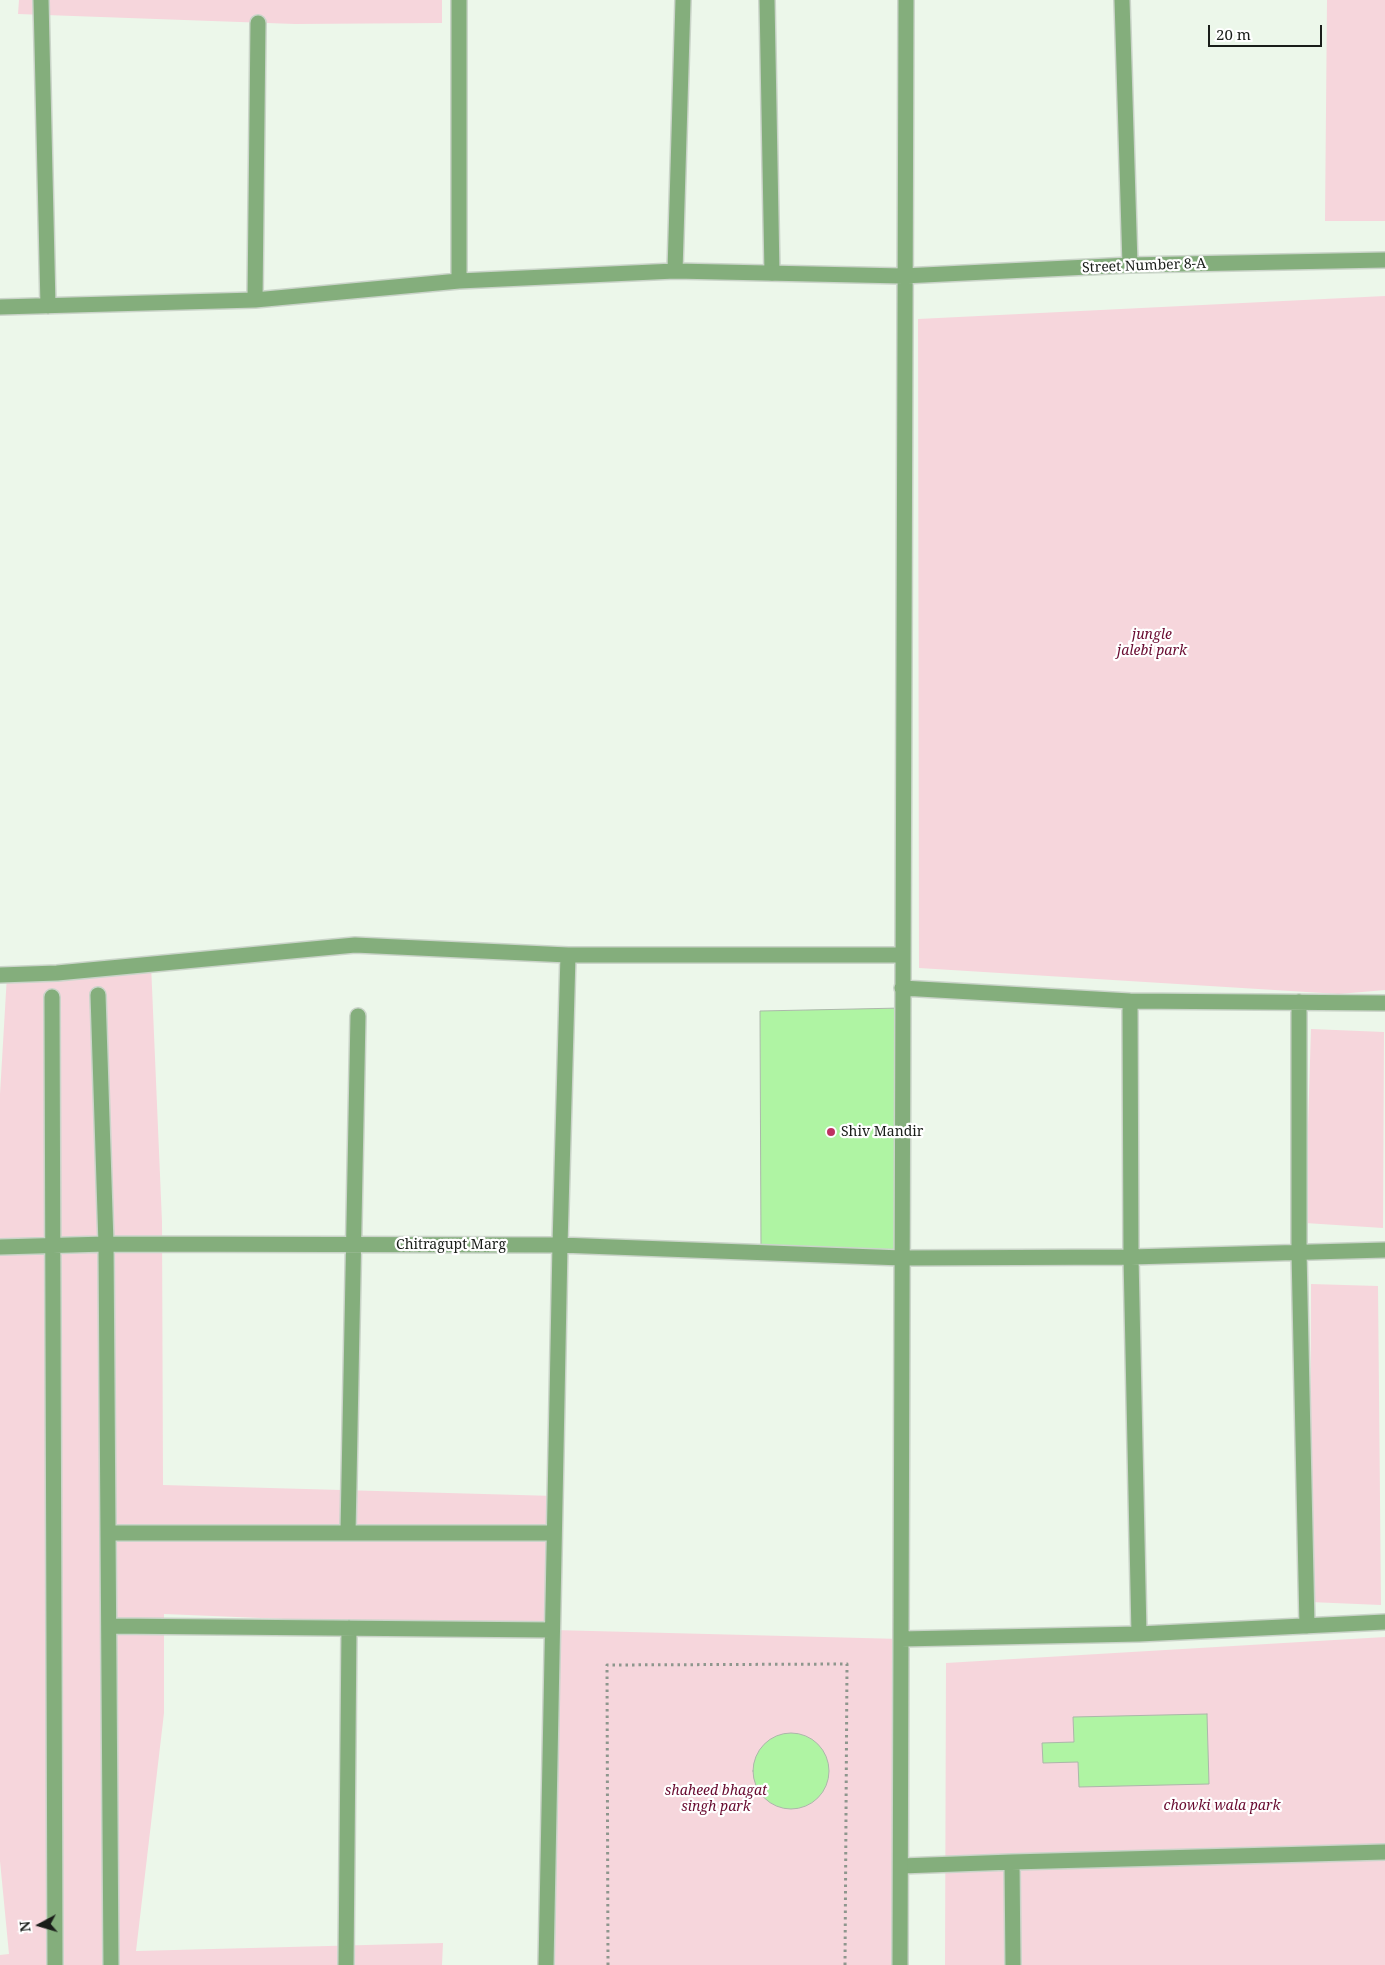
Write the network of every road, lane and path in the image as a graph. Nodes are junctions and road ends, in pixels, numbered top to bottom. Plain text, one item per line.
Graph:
1 (41, 0) edge
2 (459, 0) edge
3 (684, 0) edge
4 (767, 0) edge
5 (906, 0) edge
6 (1122, 0) edge
7 (258, 22) dead end
8 (1385, 260) edge
9 (1130, 265) junction
10 (675, 271) junction
11 (772, 273) junction
12 (904, 276) junction
13 (458, 281) junction
14 (255, 300) junction
15 (48, 306) junction
16 (0, 307) edge
17 (568, 955) junction
18 (902, 955) junction
19 (0, 975) edge
20 (902, 988) junction
21 (98, 995) dead end
22 (52, 997) dead end
23 (1130, 1001) junction
24 (1299, 1002) junction
25 (1385, 1003) edge
26 (358, 1016) dead end
27 (106, 1244) junction
28 (355, 1244) junction
29 (54, 1245) junction
30 (560, 1245) junction
31 (0, 1247) edge
32 (1385, 1250) edge
33 (1299, 1252) junction
34 (1131, 1257) junction
35 (902, 1258) junction
36 (348, 1532) junction
37 (108, 1533) junction
38 (554, 1533) junction
39 (1385, 1622) edge
40 (109, 1626) junction
41 (1307, 1626) junction
42 (349, 1628) junction
43 (552, 1630) junction
44 (1139, 1634) junction
45 (901, 1638) junction
46 (1385, 1852) edge
47 (1012, 1862) junction
48 (901, 1866) junction
49 (56, 1965) edge
50 (111, 1965) edge
51 (346, 1965) edge
52 (546, 1965) edge
53 (608, 1965) edge
54 (845, 1965) edge
55 (900, 1965) edge
56 (1013, 1965) edge

1 - 15 street
2 - 13 street
3 - 10 street
4 - 11 street
5 - 12 street
6 - 9 street
7 - 14 street
8 - 9 street, Street Number 8-A
9 - 12 street, Street Number 8-A
10 - 11 street, Street Number 8-A
10 - 13 street, Street Number 8-A
11 - 12 street, Street Number 8-A
12 - 18 street
13 - 14 street, Street Number 8-A
14 - 15 street, Street Number 8-A
15 - 16 street, Street Number 8-A
17 - 18 street
17 - 19 street
17 - 30 street
18 - 20 street
20 - 23 street
20 - 35 street
21 - 27 street
22 - 29 street
23 - 24 street
23 - 34 street
24 - 25 street
24 - 33 street
26 - 28 street
27 - 28 street, Chitragupt Marg
27 - 29 street, Chitragupt Marg
27 - 37 street
28 - 30 street, Chitragupt Marg
28 - 36 street
29 - 31 street, Chitragupt Marg
29 - 49 street
30 - 35 street, Chitragupt Marg
30 - 38 street
32 - 33 street, Chitragupt Marg
33 - 34 street, Chitragupt Marg
33 - 41 street
34 - 35 street, Chitragupt Marg
34 - 44 street
35 - 45 street
36 - 37 street
36 - 38 street
37 - 40 street
38 - 43 street
39 - 41 street
40 - 42 street
40 - 50 street
41 - 44 street
42 - 43 street
42 - 51 street
43 - 52 street
44 - 45 street
45 - 48 street
46 - 47 street
47 - 48 street
47 - 56 street
48 - 55 street
53 - 54 path

